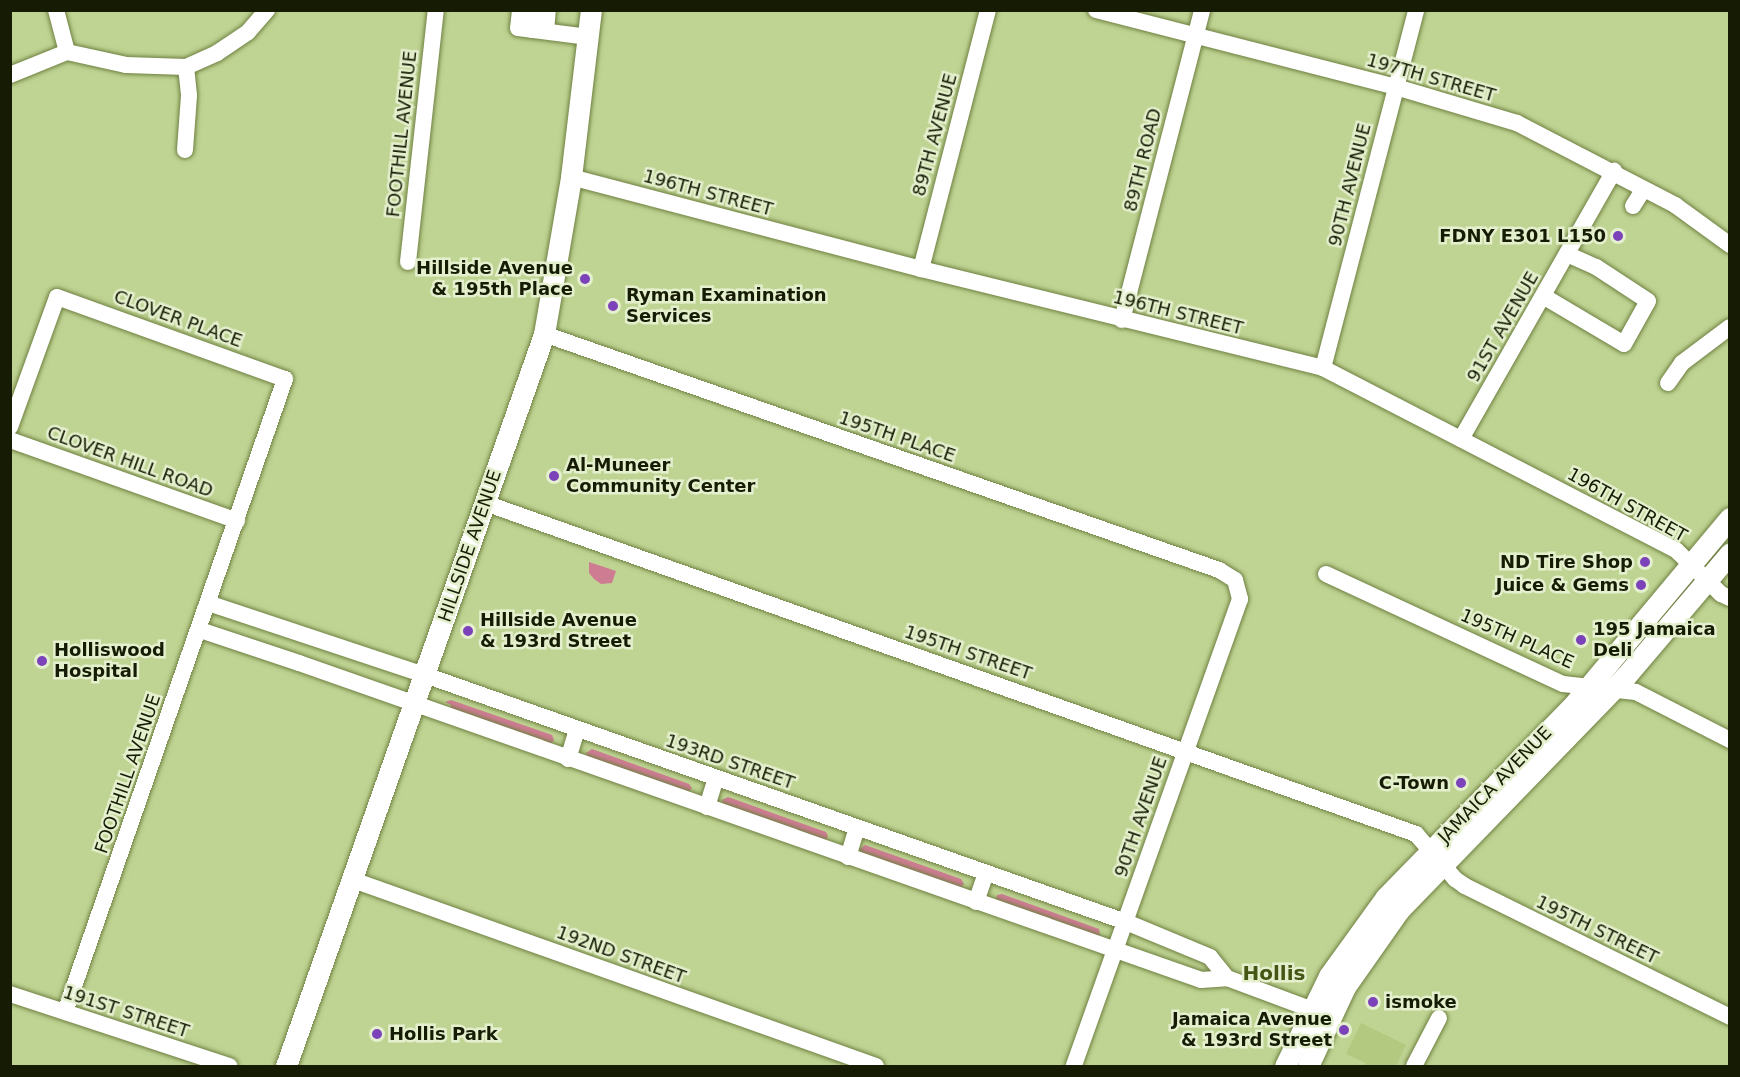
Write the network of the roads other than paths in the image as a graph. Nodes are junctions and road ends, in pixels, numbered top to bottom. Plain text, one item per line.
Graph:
1 (56, 10) edge
2 (267, 10) edge
3 (436, 10) edge
4 (520, 10) edge
5 (534, 10) edge
6 (548, 10) edge
7 (591, 10) edge
8 (988, 10) edge
9 (1096, 10) edge
10 (1202, 10) edge
11 (1416, 10) edge
12 (539, 31) junction
13 (1195, 36) junction
14 (588, 37) junction
15 (67, 52) junction
16 (186, 67) junction
17 (10, 75) edge
18 (1396, 87) junction
19 (185, 150) dead end
20 (1614, 171) junction
21 (571, 177) junction
22 (1643, 190) junction
23 (1633, 206) dead end
24 (1730, 245) edge
25 (1567, 254) junction
26 (408, 262) dead end
27 (921, 269) junction
28 (1543, 296) junction
29 (1122, 320) junction
30 (1730, 327) edge
31 (544, 334) junction
32 (1323, 368) junction
33 (285, 379) joint
34 (1668, 383) dead end
35 (10, 427) edge
36 (1461, 439) junction
37 (10, 440) edge
38 (485, 503) junction
39 (1730, 518) edge
40 (237, 521) junction
41 (1730, 553) edge
42 (1691, 564) junction
43 (1326, 574) dead end
44 (1235, 580) joint
45 (1707, 580) junction
46 (1730, 598) edge
47 (208, 603) junction
48 (200, 630) junction
49 (310, 637) junction
50 (299, 663) junction
51 (424, 675) junction
52 (1589, 686) junction
53 (1613, 690) junction
54 (414, 704) junction
55 (577, 729) junction
56 (1730, 740) edge
57 (1185, 751) junction
58 (568, 759) junction
59 (716, 778) junction
60 (707, 807) junction
61 (856, 828) junction
62 (848, 857) junction
63 (1441, 863) junction
64 (986, 873) junction
65 (353, 880) junction
66 (976, 902) junction
67 (1125, 922) junction
68 (1115, 951) junction
69 (1227, 978) junction
70 (10, 994) edge
71 (65, 1012) junction
72 (1322, 1013) junction
73 (1730, 1017) edge
74 (1438, 1018) dead end
75 (229, 1066) edge
76 (286, 1066) edge
77 (876, 1066) edge
78 (1074, 1066) edge
79 (1285, 1066) edge
80 (1308, 1066) edge
81 (1414, 1066) edge

1 - 15 street
2 - 16 street
3 - 26 street, FOOTHILL AVENUE
4 - 12 street
5 - 12 street
6 - 12 street
7 - 14 main road, HILLSIDE AVENUE
8 - 27 street, 89TH AVENUE
9 - 13 street, 197TH STREET
10 - 13 street, 89TH ROAD
11 - 18 street, 90TH AVENUE
12 - 14 street
13 - 18 street, 197TH STREET
13 - 29 street, 89TH ROAD
14 - 21 main road, HILLSIDE AVENUE
15 - 16 street
15 - 17 street
16 - 19 street
18 - 20 street, 197TH STREET
18 - 32 street, 90TH AVENUE
20 - 22 street, 197TH STREET
20 - 25 street, 91ST AVENUE
21 - 27 street, 196TH STREET
21 - 31 main road, HILLSIDE AVENUE
22 - 23 street
22 - 24 street, 197TH STREET
25 - 28 street, 91ST AVENUE
25 - 28 street
27 - 29 street, 196TH STREET
28 - 36 street, 91ST AVENUE
29 - 32 street, 196TH STREET
30 - 34 street
31 - 38 main road, HILLSIDE AVENUE
31 - 44 street, 195TH PLACE
32 - 36 street, 196TH STREET
33 - 35 street, CLOVER PLACE
33 - 40 street, FOOTHILL AVENUE
36 - 42 street, 196TH STREET
37 - 40 street, CLOVER HILL ROAD
38 - 51 main road, HILLSIDE AVENUE
38 - 57 street, 195TH STREET
39 - 42 main road, JAMAICA AVENUE
40 - 47 street, FOOTHILL AVENUE
41 - 45 main road, JAMAICA AVENUE
42 - 45 street, 196TH STREET
42 - 52 main road, JAMAICA AVENUE
43 - 52 street, 195TH PLACE
44 - 57 street, 90TH AVENUE
45 - 46 street, 196TH STREET
45 - 53 main road, JAMAICA AVENUE
47 - 48 street, FOOTHILL AVENUE
47 - 49 street, 193RD STREET
48 - 50 street, 193RD STREET
48 - 71 street, FOOTHILL AVENUE
49 - 50 street
49 - 51 street, 193RD STREET
50 - 54 street, 193RD STREET
51 - 54 main road, HILLSIDE AVENUE
51 - 55 street, 193RD STREET
52 - 53 street, 195TH PLACE
52 - 63 main road, JAMAICA AVENUE
53 - 56 street, 195TH PLACE
53 - 63 main road, JAMAICA AVENUE
54 - 58 street, 193RD STREET
54 - 65 main road, HILLSIDE AVENUE
55 - 58 street
55 - 59 street, 193RD STREET
57 - 63 street, 195TH STREET
57 - 67 street, 90TH AVENUE
58 - 60 street, 193RD STREET
59 - 60 street
59 - 61 street, 193RD STREET
60 - 62 street, 193RD STREET
61 - 62 street
61 - 64 street, 193RD STREET
62 - 66 street, 193RD STREET
63 - 72 main road, JAMAICA AVENUE
63 - 73 street, 195TH STREET
64 - 66 street
64 - 67 street, 193RD STREET
65 - 76 main road, HILLSIDE AVENUE
65 - 77 street, 192ND STREET
66 - 68 street, 193RD STREET
67 - 68 street, 90TH AVENUE
67 - 69 street, 193RD STREET
68 - 69 street, 193RD STREET
68 - 78 street, 90TH AVENUE
69 - 72 street, 193RD STREET
70 - 71 street, 191ST STREET
71 - 75 street, 191ST STREET
72 - 79 main road, JAMAICA AVENUE
72 - 80 main road, JAMAICA AVENUE
74 - 81 street

